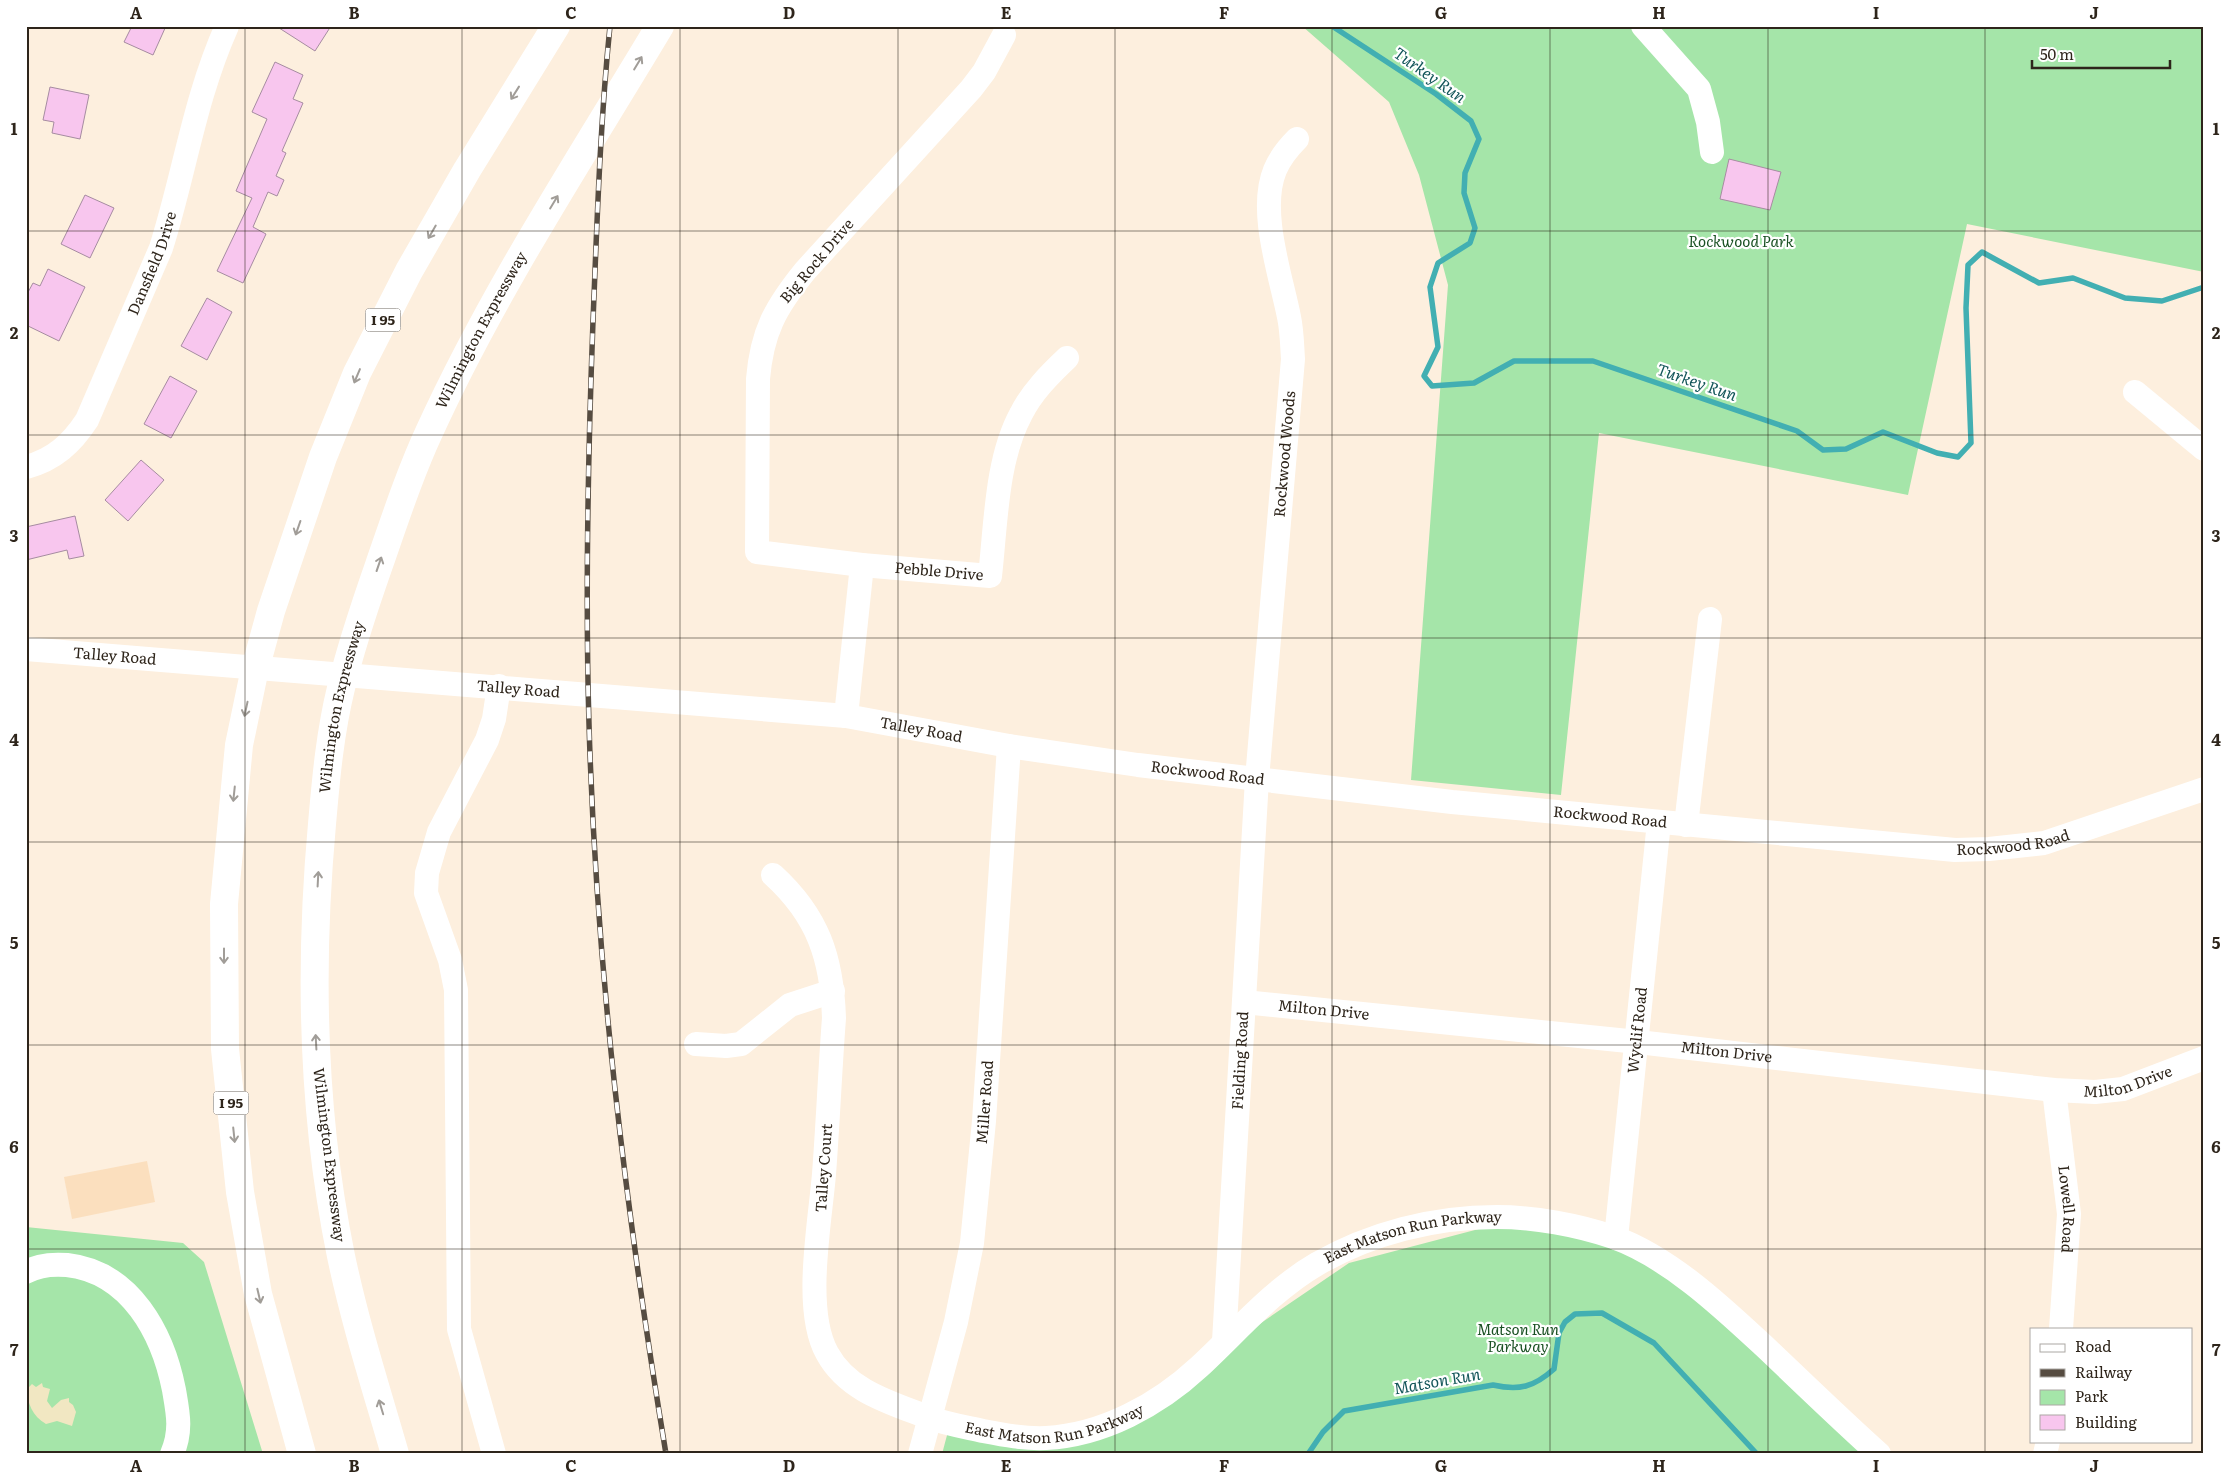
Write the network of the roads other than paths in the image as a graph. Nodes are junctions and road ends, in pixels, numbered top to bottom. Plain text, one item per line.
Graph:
1 (227, 26) edge
2 (556, 26) edge
3 (660, 26) edge
4 (1643, 26) edge
5 (1004, 35) dead end
6 (1297, 139) dead end
7 (1712, 152) dead end
8 (1067, 358) dead end
9 (2135, 392) dead end
10 (2204, 448) edge
11 (26, 467) edge
12 (862, 565) junction
13 (1710, 619) dead end
14 (26, 648) edge
15 (499, 686) junction
16 (846, 716) junction
17 (1008, 746) junction
18 (1257, 779) junction
19 (2204, 789) edge
20 (1659, 822) junction
21 (1686, 825) junction
22 (773, 875) dead end
23 (833, 991) junction
24 (1244, 1002) junction
25 (1638, 1042) junction
26 (696, 1044) dead end
27 (2204, 1058) edge
28 (2054, 1090) junction
29 (1616, 1238) junction
30 (26, 1272) edge
31 (2061, 1328) edge
32 (1224, 1341) junction
33 (930, 1418) junction
34 (172, 1454) edge
35 (302, 1454) edge
36 (395, 1454) edge
37 (494, 1454) edge
38 (920, 1454) edge
39 (1879, 1454) edge

1 - 11 street, Dansfield Drive
2 -> 35 highway, I 95
36 -> 3 highway, Wilmington Expressway
4 - 7 street
5 - 12 street, Big Rock Drive
6 - 18 street, Rockwood Woods
8 - 12 street, Pebble Drive
9 - 10 street
12 - 16 street
13 - 21 street
14 - 15 street, Talley Road
15 - 16 street, Talley Road
15 - 37 street
16 - 17 street, Talley Road
17 - 18 street, Rockwood Road
17 - 33 street, Miller Road
18 - 20 street, Rockwood Road
18 - 24 street, Fielding Road
19 - 21 street, Rockwood Road
20 - 21 street, Rockwood Road
20 - 25 street, Wyclif Road
22 - 23 street, Talley Court
23 - 26 street
23 - 33 street, Talley Court
24 - 25 street, Milton Drive
24 - 32 street, Fielding Road
25 - 28 street, Milton Drive
25 - 29 street, Wyclif Road
27 - 28 street, Milton Drive
28 - 31 street, Lowell Road
29 - 32 street, East Matson Run Parkway
29 - 39 street, East Matson Run Parkway
30 - 34 street
32 - 33 street, East Matson Run Parkway
33 - 38 street, Miller Road

